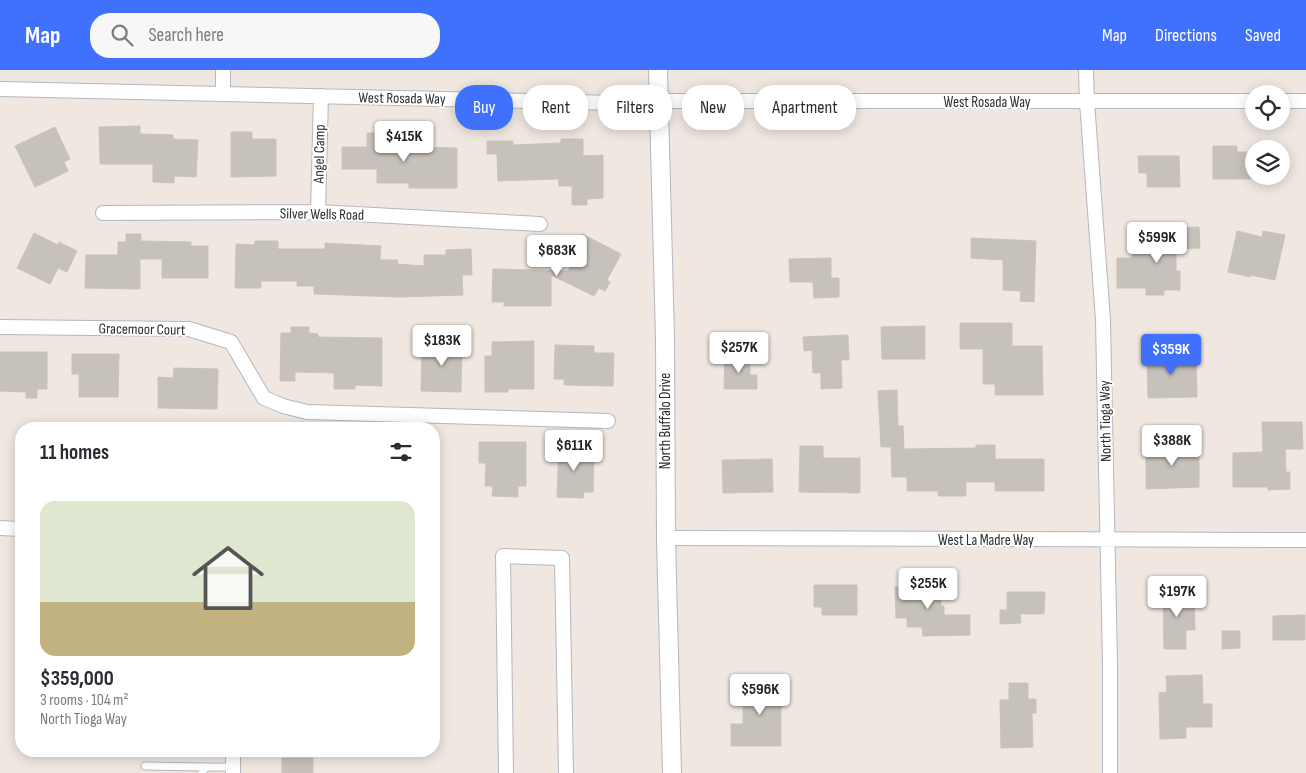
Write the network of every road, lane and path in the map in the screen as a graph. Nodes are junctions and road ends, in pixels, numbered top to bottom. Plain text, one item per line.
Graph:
1 (223, 70) edge
2 (658, 70) edge
3 (1086, 70) edge
4 (658, 85) edge
5 (0, 89) edge
6 (223, 93) junction
7 (321, 96) junction
8 (1306, 100) edge
9 (672, 101) edge
10 (1245, 101) edge
11 (1290, 101) edge
12 (1087, 102) junction
13 (598, 103) edge
14 (660, 130) edge
15 (318, 212) junction
16 (103, 213) dead end
17 (540, 224) dead end
18 (0, 327) edge
19 (608, 421) dead end
20 (0, 528) edge
21 (15, 529) edge
22 (666, 538) junction
23 (1108, 540) junction
24 (1306, 540) edge
25 (233, 757) edge
26 (145, 766) dead end
27 (204, 770) edge
28 (233, 770) edge
29 (506, 773) edge
30 (566, 773) edge
31 (672, 773) edge
32 (1110, 773) edge

1 - 6 street
2 - 4 street, North Buffalo Drive
3 - 12 street, North Tioga Way
5 - 6 street, West Rosada Way
6 - 7 street, West Rosada Way
7 - 13 street, West Rosada Way
7 - 15 street, Angel Camp
8 - 11 street
9 - 12 street, West Rosada Way
10 - 12 street, West Rosada Way
12 - 23 street, North Tioga Way
14 - 22 street, North Buffalo Drive
15 - 16 street, Silver Wells Road
15 - 17 street, Silver Wells Road
18 - 19 street, Gracemoor Court
20 - 21 street
22 - 23 street, West La Madre Way
22 - 31 street, North Buffalo Drive
23 - 24 street, West La Madre Way
23 - 32 street, North Tioga Way
25 - 28 street
26 - 27 lane
27 - 28 lane
29 - 30 street

